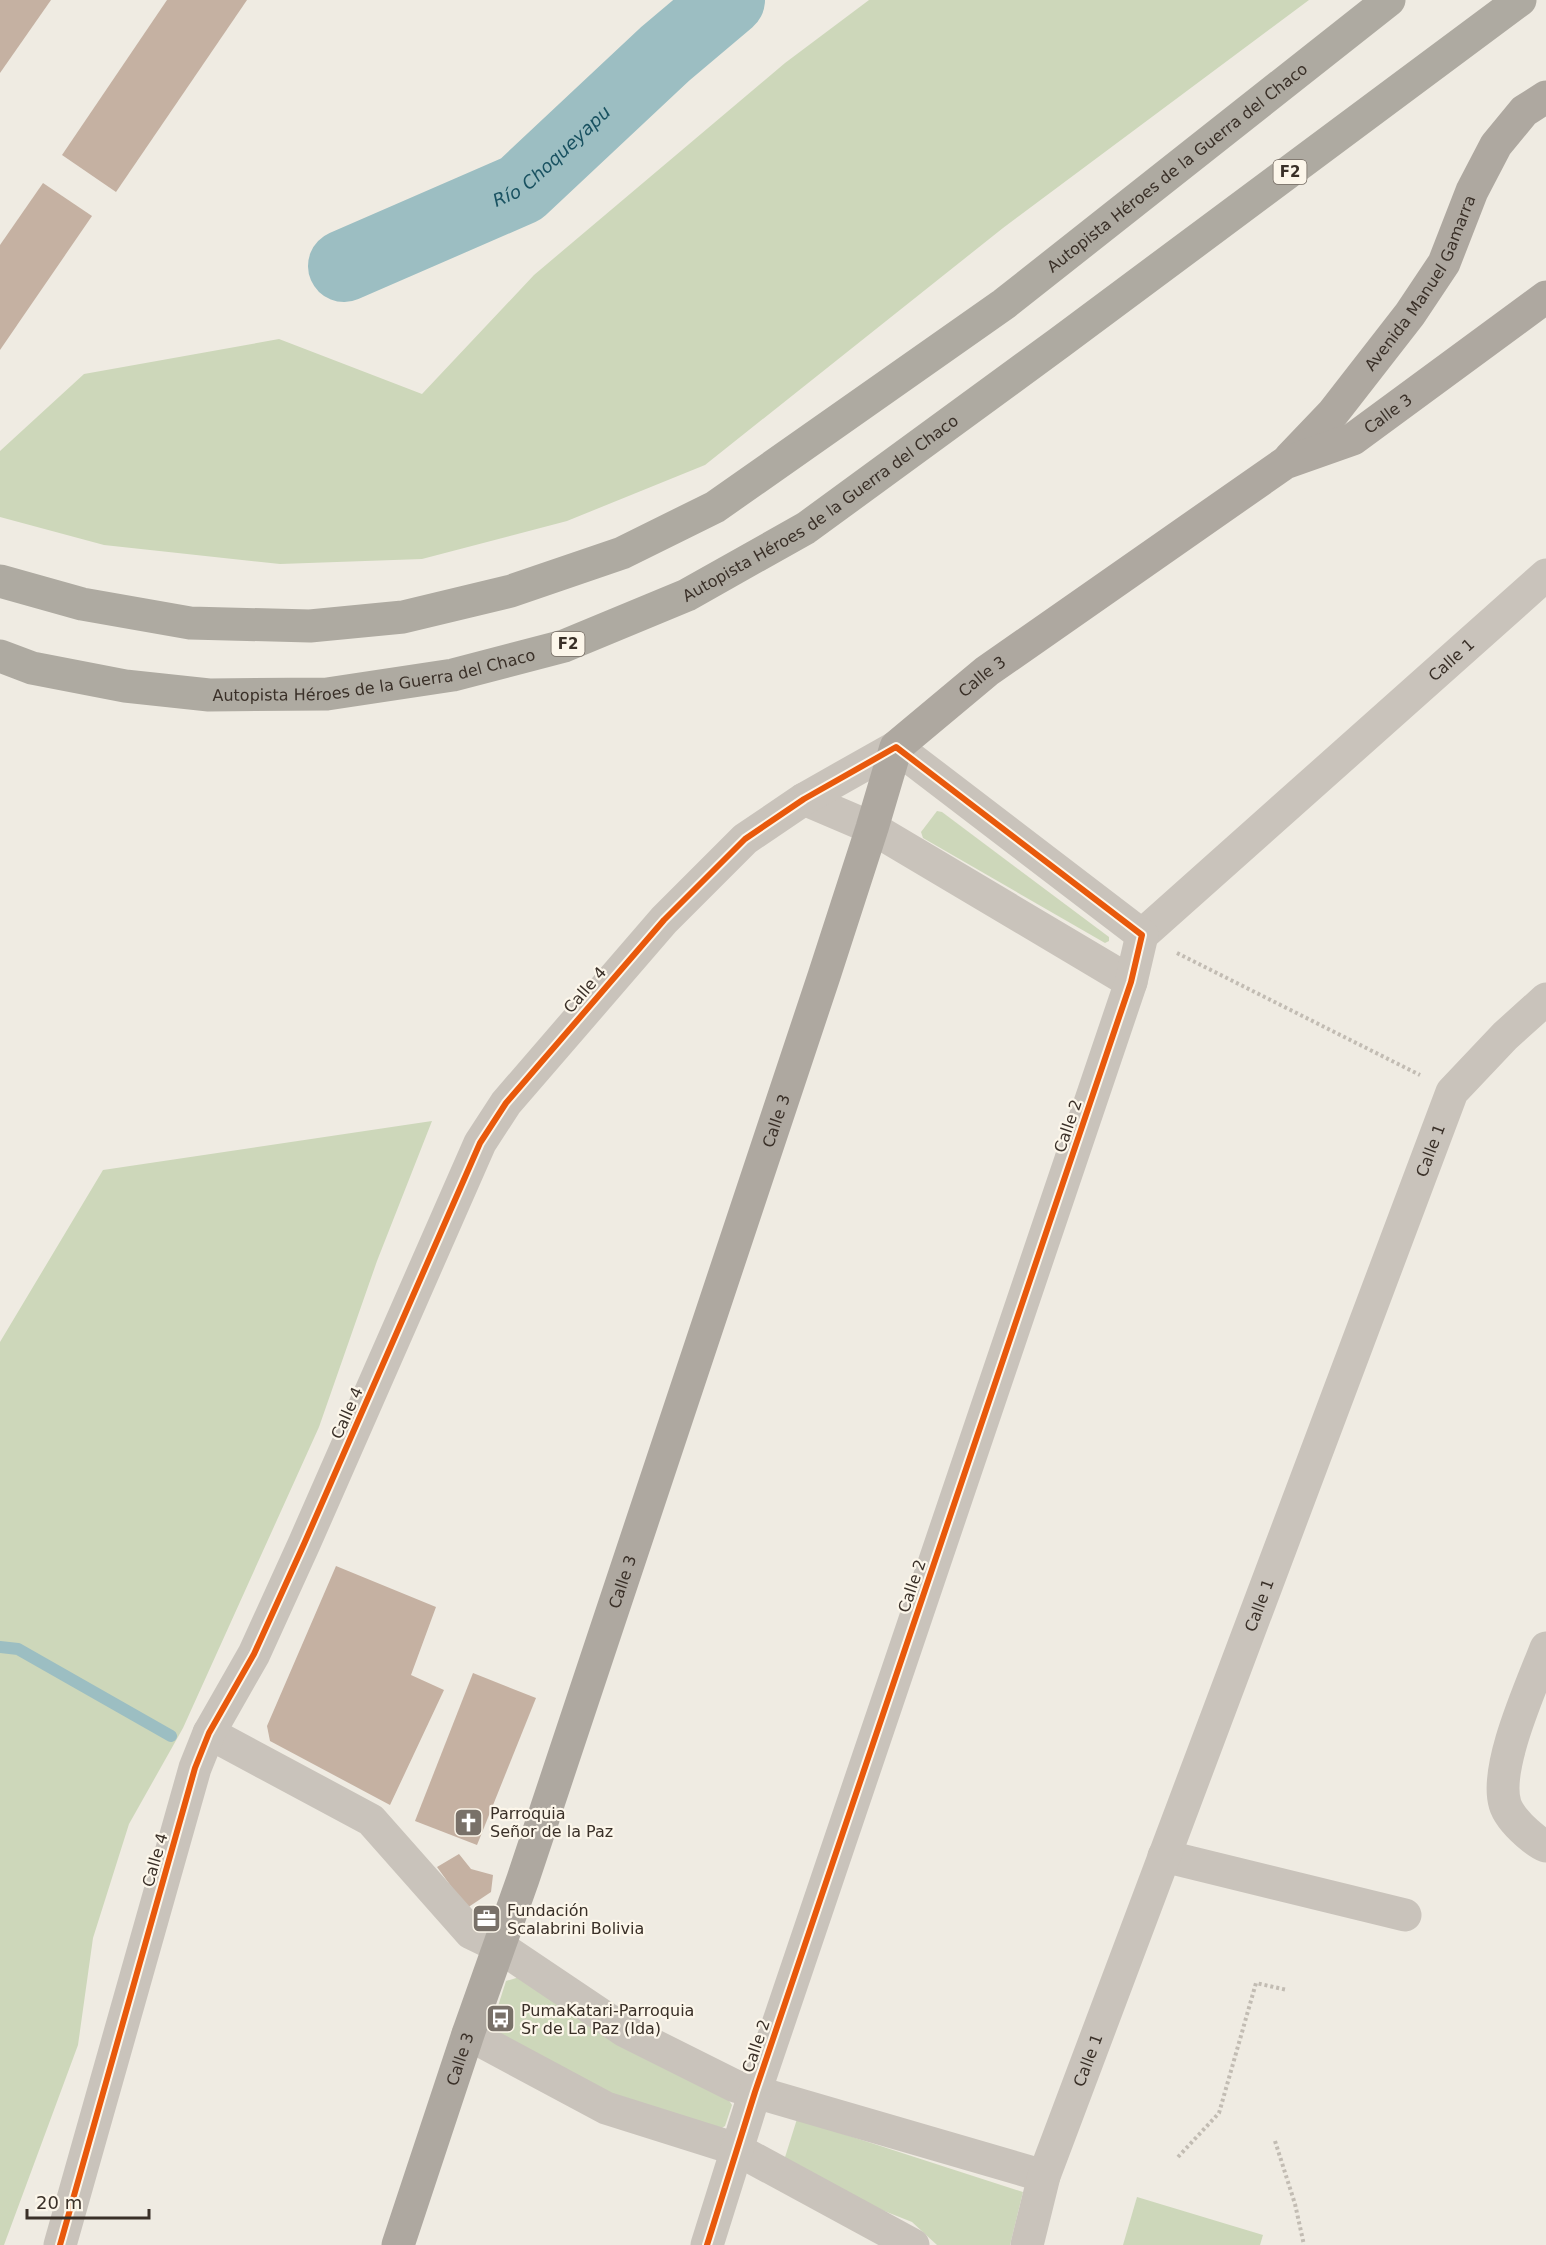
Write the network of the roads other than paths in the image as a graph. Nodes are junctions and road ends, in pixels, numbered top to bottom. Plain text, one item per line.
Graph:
1 (1389, 0) edge
2 (1520, 0) edge
3 (1546, 98) edge
4 (1546, 297) edge
5 (1285, 464) junction
6 (1546, 575) edge
7 (0, 581) edge
8 (0, 656) edge
9 (896, 747) junction
10 (804, 799) junction
11 (872, 828) junction
12 (1142, 935) junction
13 (1131, 982) junction
14 (1546, 999) edge
15 (1546, 1648) edge
16 (209, 1733) junction
17 (1546, 1846) edge
18 (1164, 1856) junction
19 (1405, 1915) dead end
20 (500, 1947) junction
21 (468, 2034) junction
22 (755, 2092) junction
23 (736, 2149) junction
24 (1044, 2176) junction
25 (60, 2245) edge
26 (398, 2245) edge
27 (707, 2245) edge
28 (913, 2245) edge
29 (1026, 2245) edge

1 - 7 highway, Autopista Héroes de la Guerra del Chaco
2 - 8 highway, Autopista Héroes de la Guerra del Chaco / F2
3 - 5 main road, Avenida Manuel Gamarra
4 - 5 main road, Calle 3
5 - 9 main road, Calle 3
6 - 12 street, Calle 1
9 - 10 street, Calle 4
9 - 11 main road, Calle 3
9 - 12 street
10 - 11 street
10 - 16 street, Calle 4
11 - 13 street
11 - 20 main road, Calle 3
12 - 13 street, Calle 2
13 - 22 street, Calle 2
14 - 18 street, Calle 1
15 - 17 street
16 - 20 street
16 - 25 street, Calle 4
18 - 19 street
18 - 24 street, Calle 1
20 - 21 main road, Calle 3
20 - 22 street
21 - 23 street
21 - 26 main road, Calle 3
22 - 23 street, Calle 2
22 - 24 street
23 - 27 street, Calle 2
23 - 28 street
24 - 29 street, Calle 1

